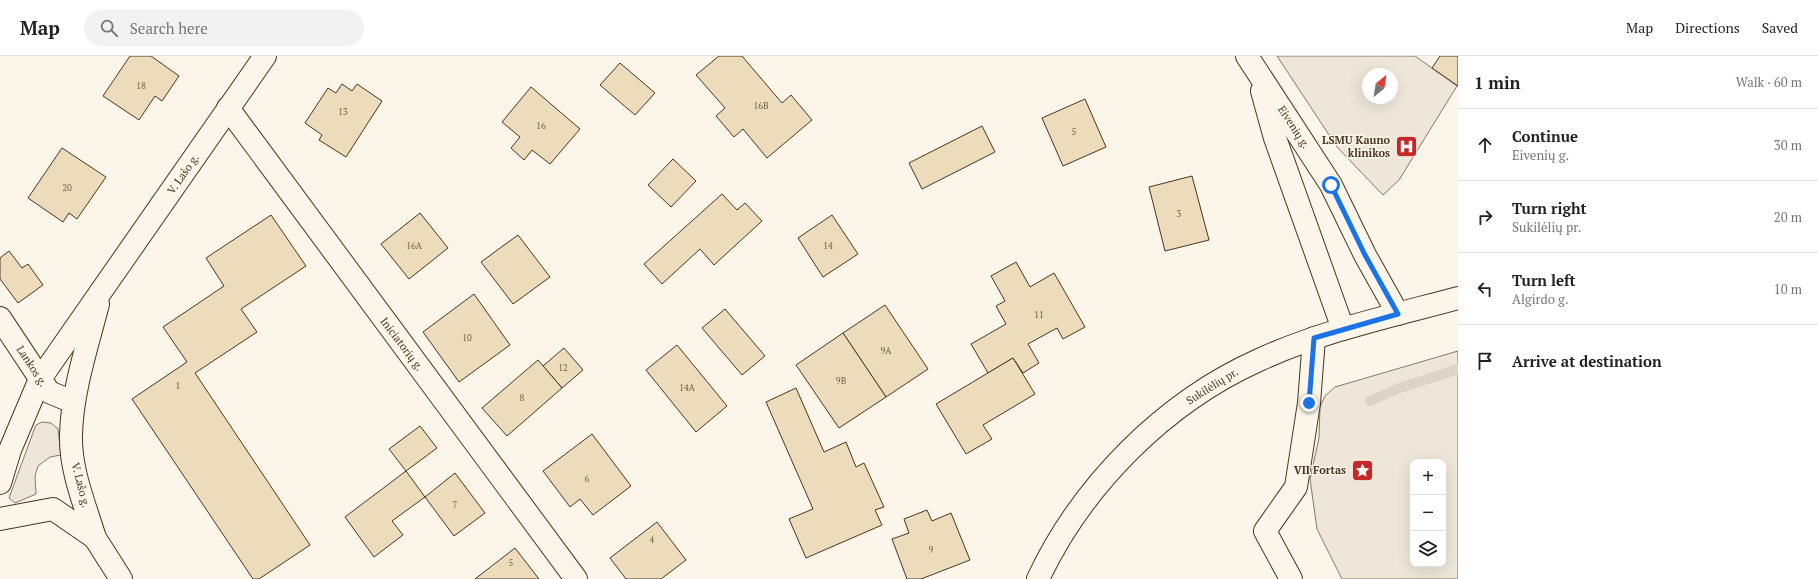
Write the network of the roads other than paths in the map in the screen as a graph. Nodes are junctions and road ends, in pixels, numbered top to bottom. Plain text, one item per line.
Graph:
1 (264, 56) edge
2 (1251, 62) edge
3 (228, 108) junction
4 (102, 292) junction
5 (1458, 298) edge
6 (1398, 314) junction
7 (0, 318) edge
8 (1343, 329) junction
9 (1314, 338) junction
10 (40, 378) junction
11 (73, 402) junction
12 (0, 483) edge
13 (0, 519) edge
14 (95, 538) junction
15 (121, 579) edge
16 (576, 579) edge
17 (1038, 579) edge
18 (1292, 579) edge

1 - 3 street, V. Lašo g.
2 - 6 street, Eivenių g.
2 - 8 street, Eivenių g.
3 - 4 street, V. Lašo g.
3 - 16 street, Iniciatorių g.
4 - 10 street, V. Lašo g.
4 - 11 street, V. Lašo g.
5 - 6 street, Sukilėlių pr.
6 - 8 street, Sukilėlių pr.
7 - 10 street, Lankos g.
8 - 9 street, Sukilėlių pr.
9 - 17 street, Sukilėlių pr.
9 - 18 street
10 - 11 street, Lankos g.
10 - 12 street, V. Lašo g.
11 - 14 street, V. Lašo g.
13 - 14 street
14 - 15 street

